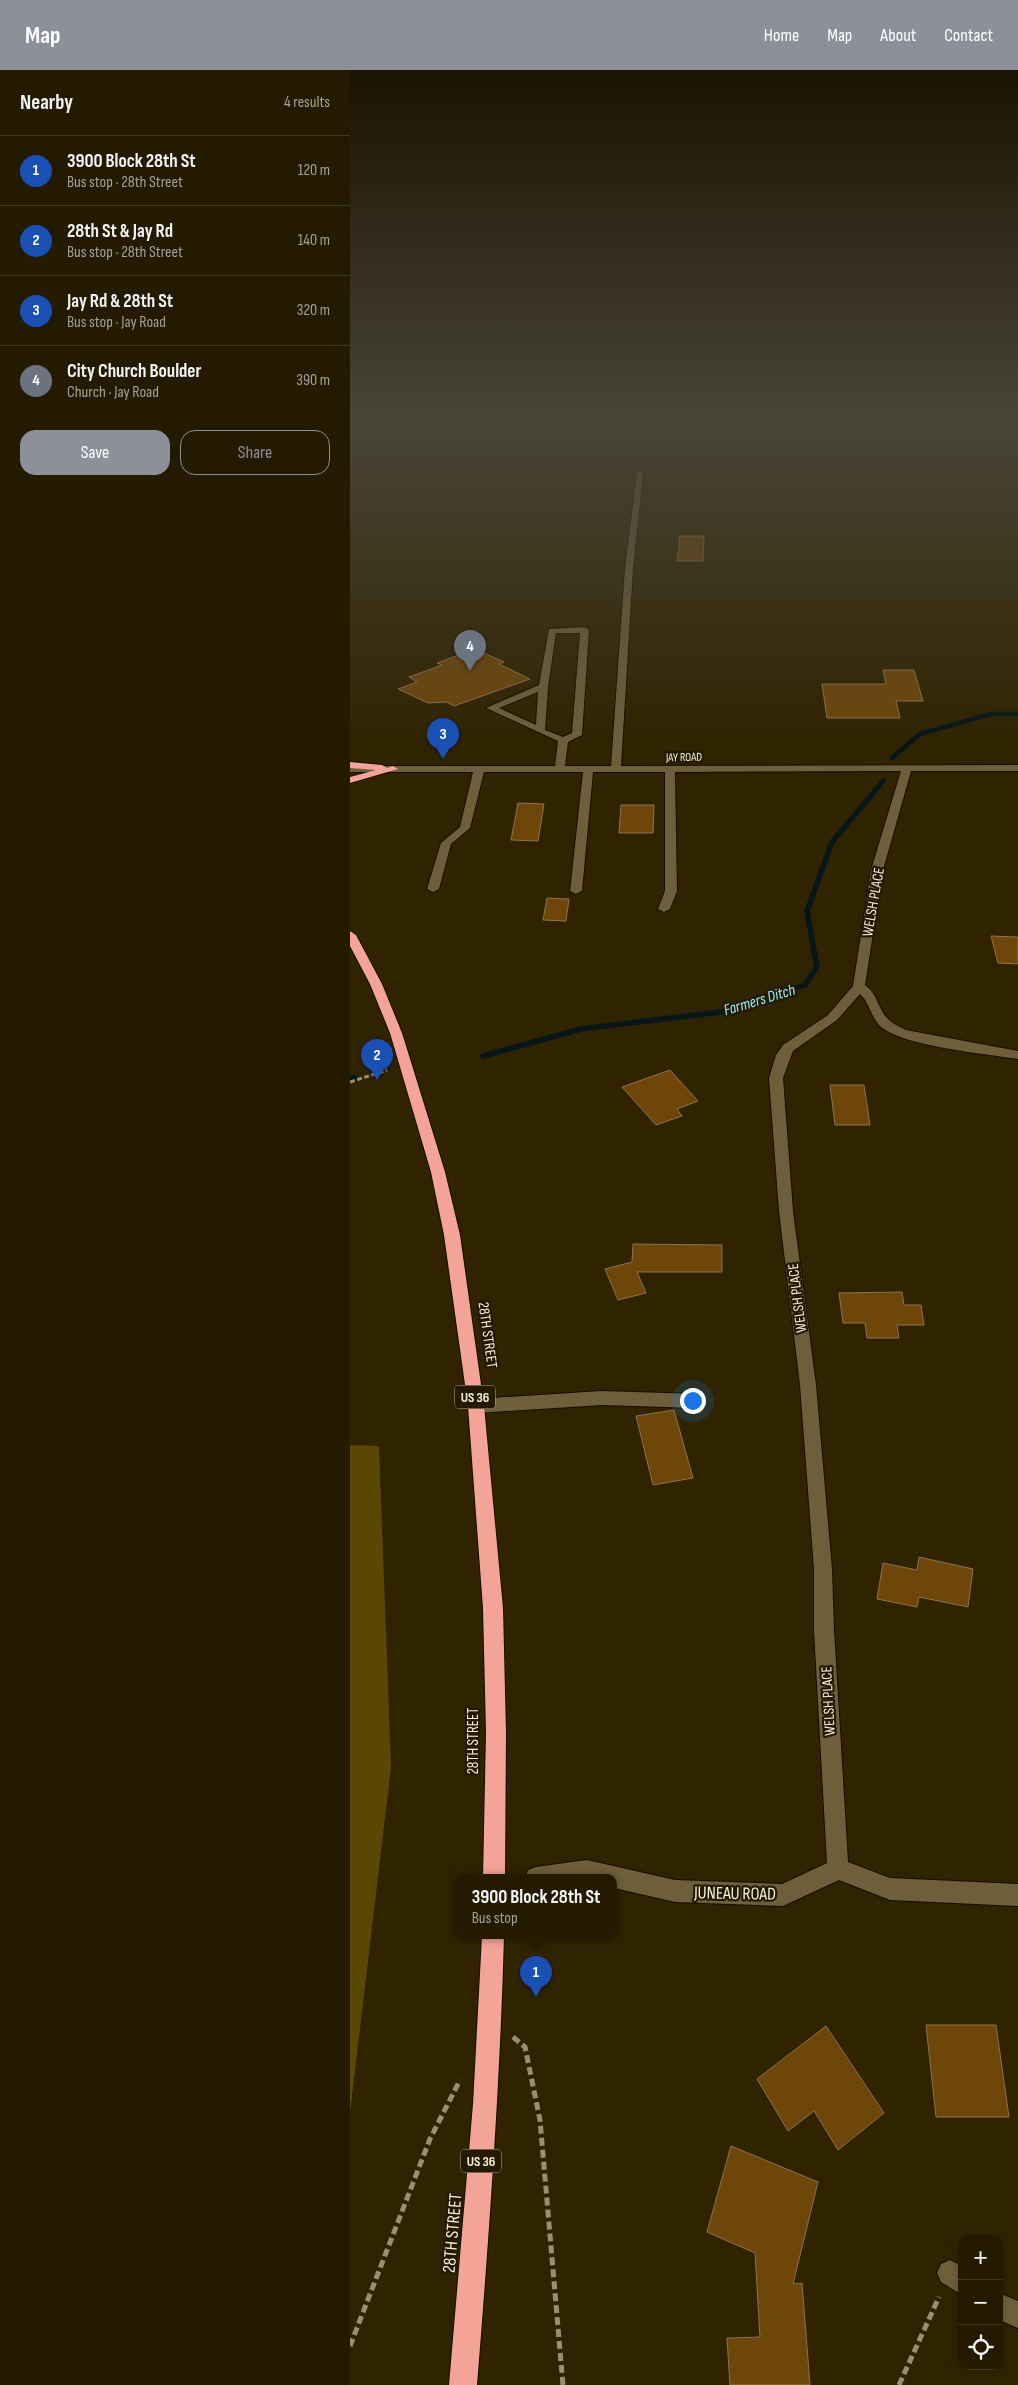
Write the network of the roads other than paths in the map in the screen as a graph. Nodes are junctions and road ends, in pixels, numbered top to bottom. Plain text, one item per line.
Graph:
1 (634, 528) edge
2 (544, 687) junction
3 (540, 731) junction
4 (563, 740) junction
5 (350, 765) edge
6 (1018, 768) edge
7 (350, 769) edge
8 (907, 769) junction
9 (393, 770) junction
10 (479, 770) junction
11 (560, 770) junction
12 (588, 770) junction
13 (616, 770) junction
14 (670, 770) junction
15 (350, 780) edge
16 (433, 889) dead end
17 (576, 891) dead end
18 (664, 909) dead end
19 (350, 935) edge
20 (859, 986) junction
21 (1018, 1054) edge
22 (697, 1401) dead end
23 (476, 1406) junction
24 (838, 1869) junction
25 (494, 1874) edge
26 (565, 1874) edge
27 (600, 1874) edge
28 (617, 1878) edge
29 (1018, 1895) edge
30 (493, 1939) edge
31 (1003, 2308) edge
32 (1018, 2315) edge
33 (463, 2385) edge

1 - 13 street
2 - 3 street
2 - 3 street
2 - 4 street
3 - 4 street
4 - 11 street
5 - 9 highway
6 - 8 street, JAY ROAD
7 - 9 street, JAY ROAD
8 - 14 street, JAY ROAD
8 - 20 street, WELSH PLACE
9 - 10 street, JAY ROAD
9 - 15 highway
10 - 11 street, JAY ROAD
10 - 16 street
11 - 12 street, JAY ROAD
12 - 13 street, JAY ROAD
12 - 17 street
13 - 14 street, JAY ROAD
14 - 18 street
19 - 23 highway, 28TH STREET / US 36
20 - 21 street
20 - 24 street, WELSH PLACE
22 - 23 street
23 - 25 highway, 28TH STREET / US 36
24 - 28 street, JUNEAU ROAD
24 - 29 street
26 - 27 street, JUNEAU ROAD
30 - 33 highway, 28TH STREET / US 36
31 - 32 street

